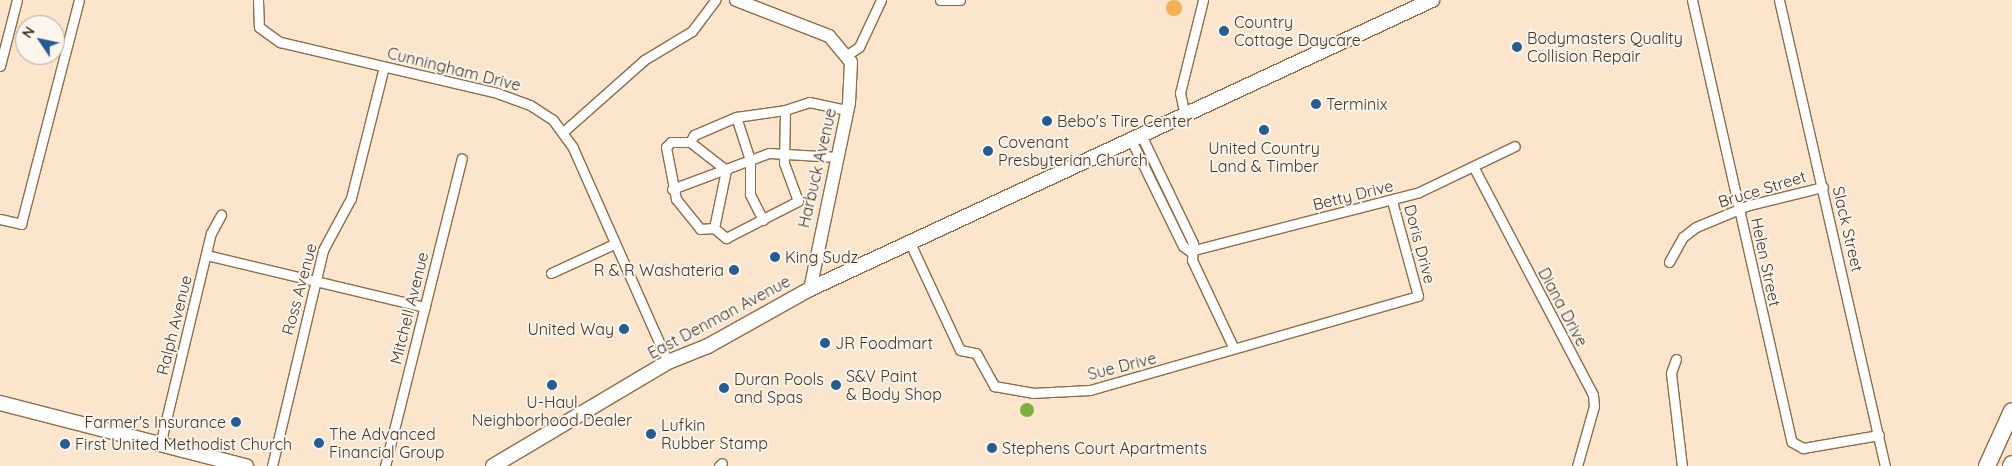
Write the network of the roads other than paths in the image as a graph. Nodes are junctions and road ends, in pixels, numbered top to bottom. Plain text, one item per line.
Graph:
1 (17, 0) edge
2 (79, 0) edge
3 (258, 0) edge
4 (715, 0) edge
5 (736, 0) edge
6 (881, 0) edge
7 (940, 0) edge
8 (960, 0) edge
9 (1203, 0) edge
10 (1432, 0) edge
11 (1692, 0) edge
12 (1779, 0) edge
13 (848, 55) junction
14 (0, 66) edge
15 (384, 67) junction
16 (786, 110) junction
17 (848, 110) junction
18 (1184, 116) junction
19 (736, 118) junction
20 (563, 132) junction
21 (1137, 140) junction
22 (690, 142) junction
23 (1515, 146) dead end
24 (784, 152) junction
25 (837, 157) junction
26 (462, 158) dead end
27 (750, 160) junction
28 (1474, 168) junction
29 (726, 170) junction
30 (1823, 187) junction
31 (672, 189) junction
32 (1392, 200) junction
33 (1740, 211) junction
34 (221, 215) dead end
35 (0, 219) edge
36 (763, 220) junction
37 (714, 228) junction
38 (910, 243) junction
39 (614, 244) junction
40 (1190, 251) junction
41 (206, 255) junction
42 (1669, 262) dead end
43 (551, 273) dead end
44 (314, 283) junction
45 (810, 289) junction
46 (1418, 296) joint
47 (425, 307) junction
48 (1234, 349) junction
49 (1676, 358) dead end
50 (668, 362) junction
51 (0, 403) edge
52 (2012, 411) edge
53 (1879, 435) junction
54 (160, 445) junction
55 (246, 466) edge
56 (272, 466) edge
57 (385, 466) edge
58 (493, 466) edge
59 (1578, 466) edge
60 (1682, 466) edge
61 (1885, 466) edge
62 (1988, 466) edge

1 - 14 street
2 - 35 street
3 - 15 street, Cunningham Drive
4 - 20 street
5 - 13 street
6 - 13 street
7 - 8 street
9 - 18 street
10 - 18 main road, East Denman Avenue
11 - 33 street, Helen Street
12 - 30 street, Slack Street
13 - 17 street, Harbuck Avenue
15 - 20 street, Cunningham Drive
15 - 44 street, Ross Avenue
16 - 17 street
16 - 19 street
16 - 24 street
17 - 25 street, Harbuck Avenue
18 - 21 main road, East Denman Avenue
19 - 22 street
19 - 27 street
20 - 39 street, Cunningham Drive
21 - 38 main road, East Denman Avenue
21 - 40 street
22 - 29 street
22 - 31 street
23 - 28 street, Betty Drive
24 - 25 street
24 - 27 street
24 - 36 street
25 - 45 street, Harbuck Avenue
26 - 47 street, Mitchell Avenue
27 - 29 street
27 - 36 street
28 - 32 street, Betty Drive
28 - 59 street, Diana Drive
29 - 31 street
29 - 37 street
30 - 33 street, Bruce Street
30 - 53 street, Slack Street
31 - 37 street
32 - 40 street, Betty Drive
32 - 46 street, Doris Drive
33 - 42 street, Bruce Street
33 - 53 street, Helen Street
34 - 41 street, Ralph Avenue
36 - 37 street
38 - 45 main road, East Denman Avenue
38 - 48 street, Sue Drive
39 - 43 street
39 - 50 street, Cunningham Drive
40 - 48 street
41 - 44 street
41 - 54 street, Ralph Avenue
44 - 47 street
44 - 56 street, Ross Avenue
45 - 50 main road, East Denman Avenue
46 - 48 street, Sue Drive
47 - 57 street, Mitchell Avenue
49 - 60 street
50 - 58 main road, East Denman Avenue
51 - 54 main road
52 - 62 highway
53 - 61 street, Slack Street
54 - 55 main road

